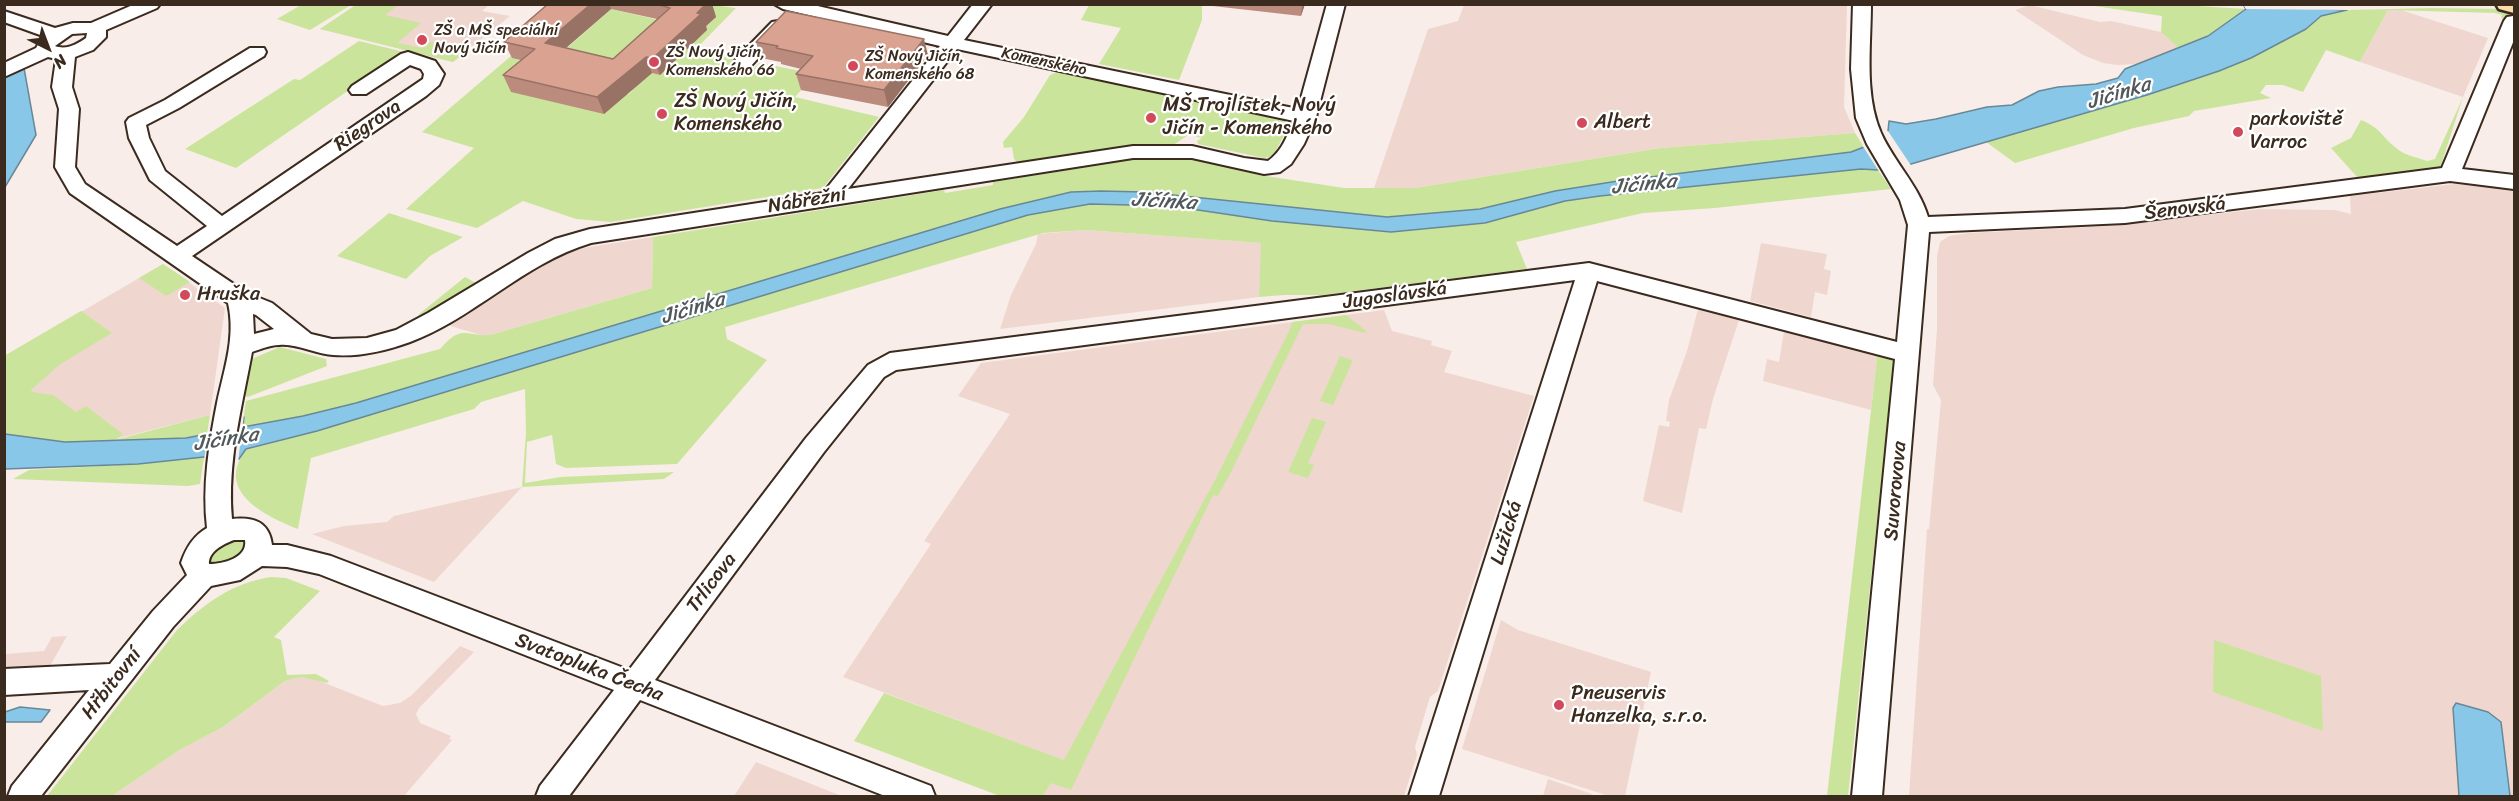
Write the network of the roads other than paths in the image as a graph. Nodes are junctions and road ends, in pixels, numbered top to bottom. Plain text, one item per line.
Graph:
1 (151, 4) edge
2 (983, 4) edge
3 (1336, 4) edge
4 (1862, 4) edge
5 (792, 6) edge
6 (2512, 11) edge
7 (4, 16) edge
8 (953, 43) junction
9 (56, 46) junction
10 (257, 52) dead end
11 (743, 63) dead end
12 (11, 67) edge
13 (359, 90) dead end
14 (1306, 117) junction
15 (2450, 174) junction
16 (2514, 182) edge
17 (831, 197) junction
18 (1919, 225) junction
19 (221, 226) junction
20 (177, 256) junction
21 (1589, 270) junction
22 (239, 299) junction
23 (304, 341) junction
24 (241, 346) junction
25 (1909, 354) junction
26 (876, 371) joint
27 (221, 533) junction
28 (255, 555) junction
29 (204, 576) junction
30 (120, 676) junction
31 (4, 682) edge
32 (636, 686) junction
33 (23, 796) edge
34 (550, 796) edge
35 (920, 796) edge
36 (1424, 796) edge
37 (1867, 796) edge

1 - 9 street
2 - 8 street
3 - 14 street, Nábřežní
4 - 18 street, Suvorovova
5 - 8 street, Komenského
5 - 11 street
6 - 15 street
7 - 9 street
8 - 14 street, Komenského
8 - 17 street
9 - 12 street
9 - 20 street
10 - 19 street
13 - 19 street, Riegrova
14 - 17 street, Nábřežní
15 - 16 street, Šenovská
15 - 18 street, Šenovská
17 - 23 street, Nábřežní
18 - 25 street, Suvorovova
19 - 20 street, Riegrova
20 - 22 street
21 - 25 street, Jugoslávská
21 - 26 street, Jugoslávská
21 - 36 street, Lužická
22 - 23 street, Nábřežní
22 - 24 street
23 - 24 street, Nábřežní
24 - 27 street
25 - 37 street, Suvorovova
26 - 32 street, Trlicova
27 - 28 street
27 - 29 street
28 - 29 street
28 - 32 street, Svatopluka Čecha
29 - 30 street, Hřbitovní
30 - 31 street
30 - 33 street, Hřbitovní
32 - 34 street, Trlicova
32 - 35 street, Svatopluka Čecha

